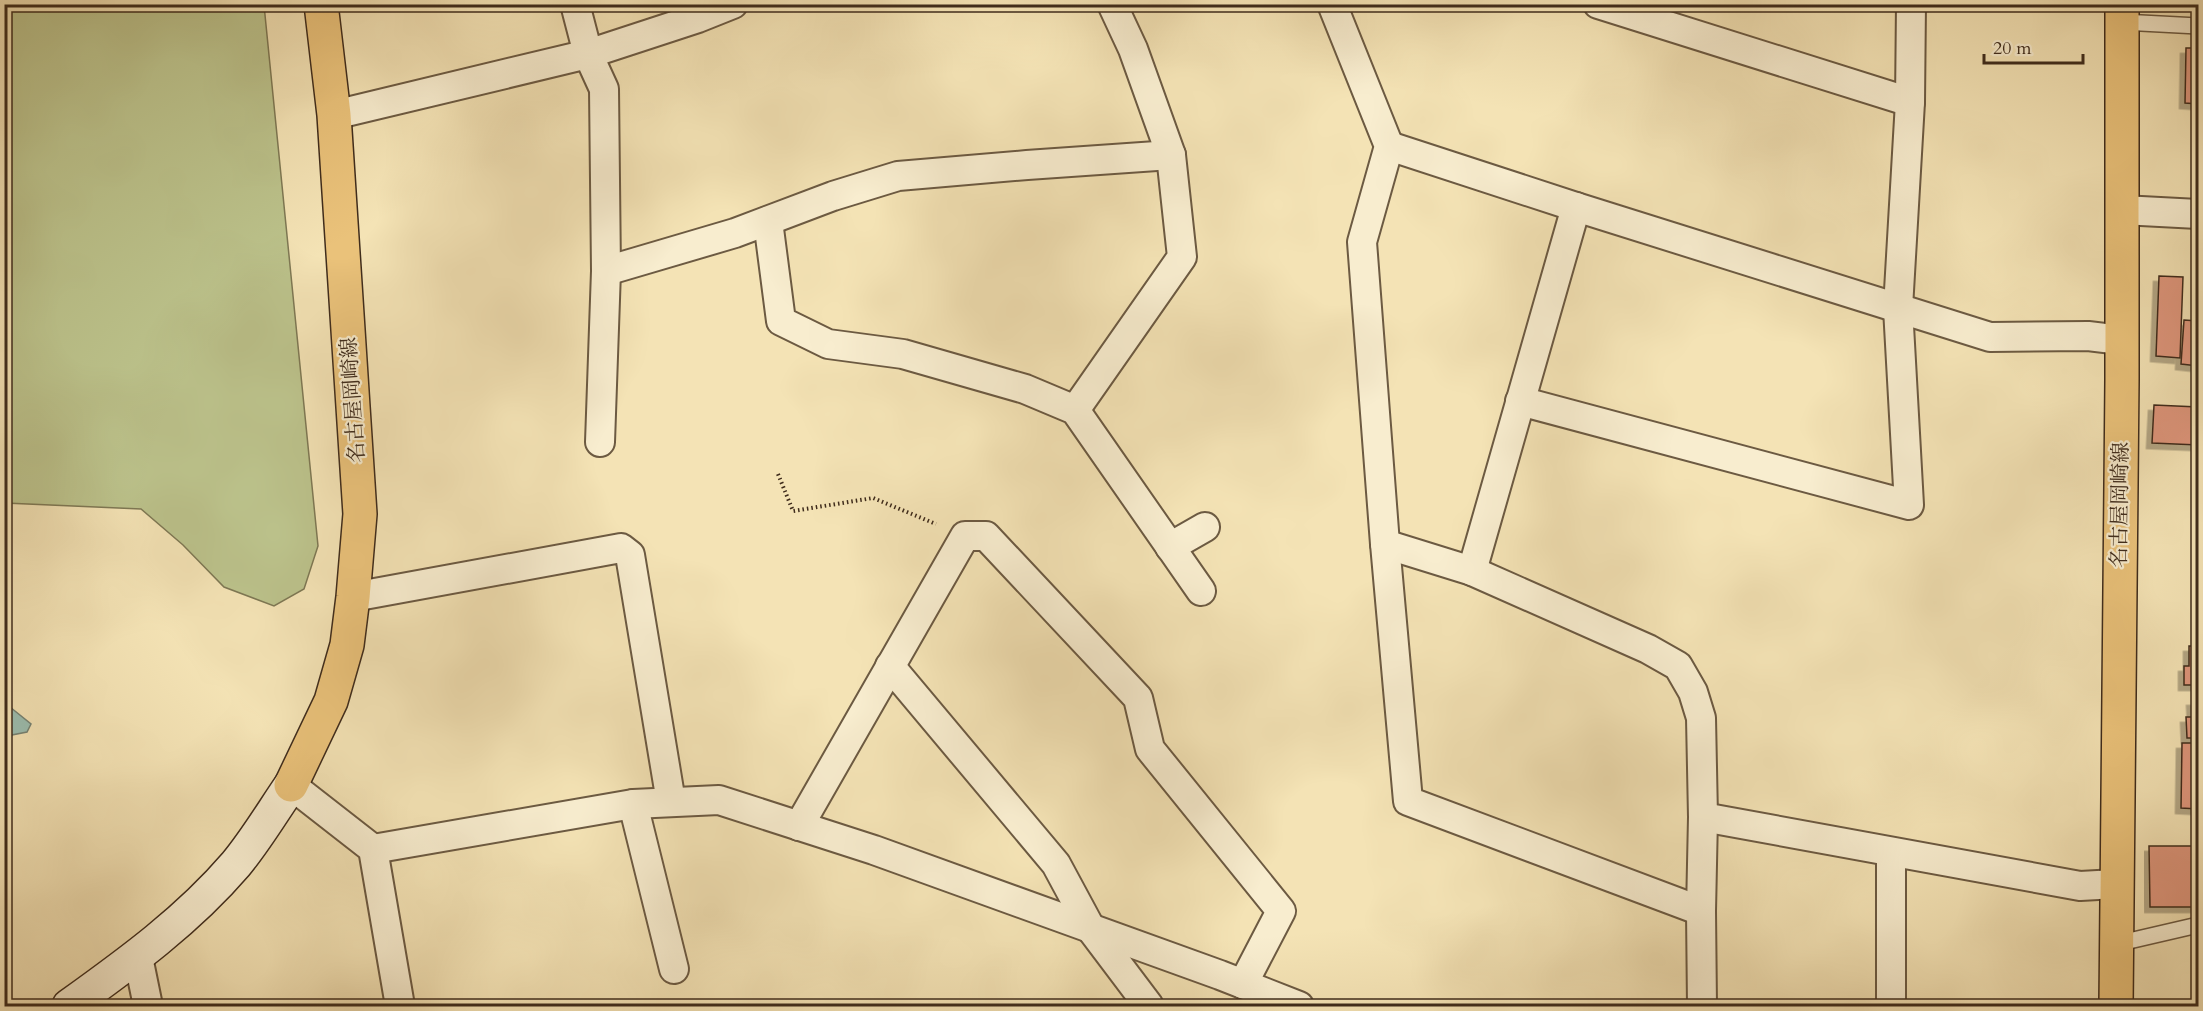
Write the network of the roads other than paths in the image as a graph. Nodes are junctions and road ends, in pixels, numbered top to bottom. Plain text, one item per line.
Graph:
1 (321, 4) edge
2 (575, 4) edge
3 (733, 4) edge
4 (1112, 4) edge
5 (1332, 4) edge
6 (1598, 4) edge
7 (1911, 4) edge
8 (2122, 13) edge
9 (2199, 26) edge
10 (588, 54) junction
11 (1910, 102) junction
12 (334, 115) junction
13 (1389, 146) junction
14 (1171, 155) junction
15 (1576, 207) junction
16 (2122, 210) junction
17 (2199, 214) edge
18 (768, 221) junction
19 (606, 271) junction
20 (1898, 308) junction
21 (2121, 340) junction
22 (1520, 401) junction
23 (1075, 410) junction
24 (600, 442) dead end
25 (1206, 527) dead end
26 (1385, 544) junction
27 (1170, 547) junction
28 (1472, 571) junction
29 (1201, 591) dead end
30 (353, 597) junction
31 (890, 666) junction
32 (291, 785) junction
33 (671, 802) junction
34 (633, 804) junction
35 (1703, 818) junction
36 (799, 826) junction
37 (374, 849) junction
38 (1891, 852) junction
39 (2116, 884) junction
40 (1701, 911) junction
41 (2199, 925) edge
42 (1091, 929) junction
43 (2116, 944) junction
44 (138, 957) junction
45 (674, 969) dead end
46 (1243, 984) junction
47 (69, 1006) edge
48 (148, 1006) edge
49 (400, 1006) edge
50 (1149, 1006) edge
51 (1299, 1006) edge
52 (1702, 1006) edge
53 (1892, 1006) edge
54 (2116, 1006) edge

1 - 12 main road, 名古屋岡崎線
2 - 10 street
3 - 10 street
4 - 14 street
5 - 13 street
6 - 11 street
7 - 11 street
8 - 9 lane
8 - 16 main road, 名古屋岡崎線
10 - 12 street
10 - 19 street
11 - 20 street
12 - 30 main road, 名古屋岡崎線
13 - 15 street
13 - 26 street
14 - 18 street
14 - 23 street
15 - 20 street
15 - 22 street
16 - 17 street
16 - 21 main road, 名古屋岡崎線
18 - 19 street
18 - 23 street
19 - 24 street
20 - 21 street
20 - 22 street
21 - 39 main road, 名古屋岡崎線
22 - 28 street
23 - 27 street
25 - 27 street
26 - 28 street
26 - 40 street
27 - 29 street
28 - 35 street
30 - 32 main road, 名古屋岡崎線
30 - 33 street
31 - 36 street
31 - 42 street
31 - 46 street
32 - 37 street
32 - 44 street
33 - 34 street
33 - 36 street
34 - 37 street
34 - 45 street
35 - 38 street
35 - 40 street
36 - 42 street
37 - 49 street
38 - 39 street
38 - 53 street
39 - 43 main road, 名古屋岡崎線
40 - 52 street
41 - 43 lane
42 - 46 street
42 - 50 street
43 - 54 main road, 名古屋岡崎線
44 - 47 street
44 - 48 street
46 - 51 street

